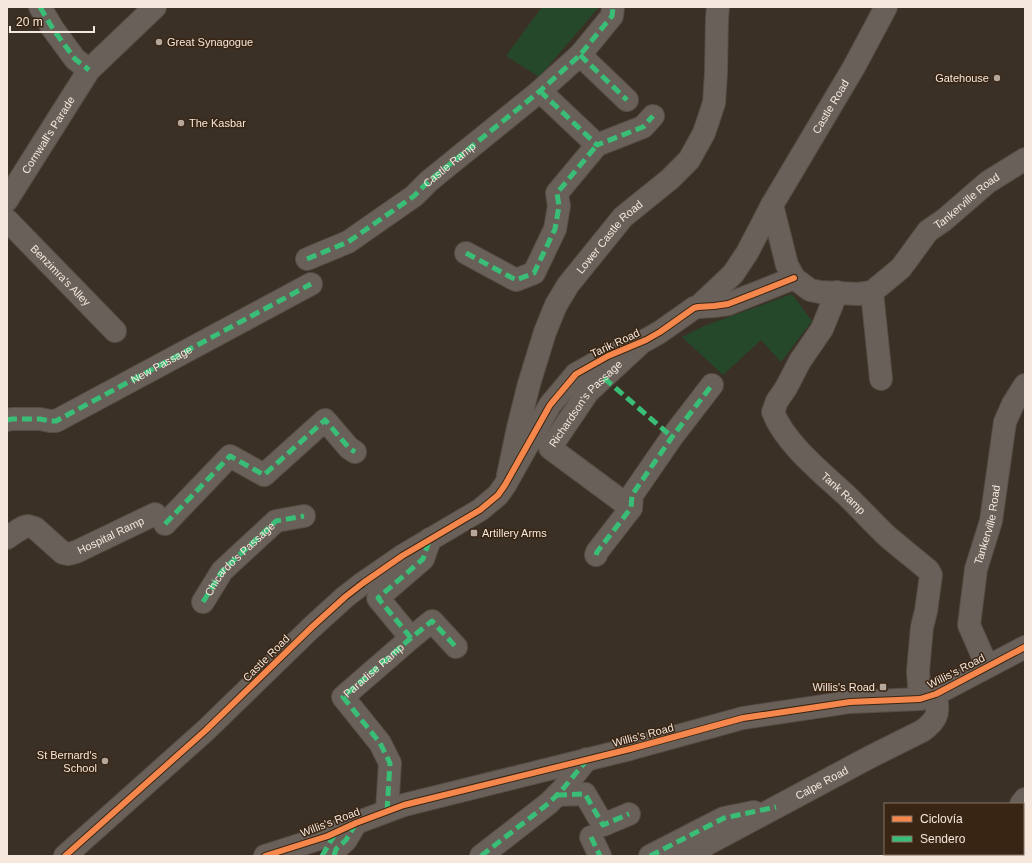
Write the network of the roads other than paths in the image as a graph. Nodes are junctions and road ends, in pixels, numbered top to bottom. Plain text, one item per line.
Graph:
1 (40, 7) edge
2 (155, 7) edge
3 (613, 7) edge
4 (718, 7) edge
5 (886, 7) edge
6 (580, 55) junction
7 (89, 70) junction
8 (540, 91) junction
9 (627, 100) dead end
10 (653, 116) dead end
11 (597, 145) junction
12 (1025, 158) edge
13 (7, 198) edge
14 (772, 205) junction
15 (7, 220) edge
16 (466, 253) dead end
17 (307, 259) dead end
18 (794, 278) junction
19 (311, 284) dead end
20 (837, 292) junction
21 (872, 292) junction
22 (698, 307) junction
23 (115, 331) dead end
24 (643, 341) junction
25 (881, 379) dead end
26 (712, 385) dead end
27 (1025, 385) edge
28 (7, 420) edge
29 (355, 452) dead end
30 (502, 487) junction
31 (631, 508) junction
32 (304, 516) dead end
33 (7, 538) edge
34 (430, 539) junction
35 (596, 555) dead end
36 (203, 602) dead end
37 (411, 638) junction
38 (456, 647) dead end
39 (1025, 647) edge
40 (987, 666) junction
41 (928, 696) junction
42 (587, 759) junction
43 (557, 795) junction
44 (776, 807) junction
45 (387, 811) junction
46 (629, 814) dead end
47 (356, 823) junction
48 (336, 832) junction
49 (591, 837) dead end
50 (65, 856) edge
51 (266, 856) edge
52 (322, 856) edge
53 (334, 856) edge
54 (481, 856) edge
55 (600, 856) edge
56 (650, 856) edge
57 (685, 856) edge

1 - 7 street
2 - 7 street, Cornwall's Parade
3 - 6 street, Castle Ramp
4 - 30 street, Lower Castle Road
5 - 14 street, Castle Road
6 - 8 street, Castle Ramp
6 - 9 street
7 - 13 street, Cornwall's Parade
8 - 11 street
8 - 17 street, Castle Ramp
10 - 11 street
11 - 16 street
12 - 21 street, Tankerville Road
14 - 18 street
14 - 22 street, Castle Road
15 - 23 street, Benzimra's Alley
18 - 20 street
18 - 22 street, Tarik Road
19 - 28 street, New Passage
20 - 21 street
20 - 41 street, Tank Ramp
21 - 25 street
22 - 24 street, Tarik Road
24 - 30 street, Tarik Road
24 - 31 street, Richardson's Passage
26 - 31 street
27 - 40 street, Tankerville Road
29 - 33 street, Hospital Ramp
30 - 34 street, Castle Road
31 - 35 street
32 - 36 street, Chicardo's Passage
34 - 37 street, Paradise Ramp
34 - 50 street, Castle Road
37 - 38 street, Paradise Ramp
37 - 45 street, Paradise Ramp
39 - 40 street, Willis’s Road
40 - 41 street, Willis’s Road
41 - 42 street, Willis’s Road
41 - 44 street, Calpe Road
42 - 43 street
42 - 45 street, Willis’s Road
43 - 46 street
43 - 54 street
44 - 56 street
44 - 57 street, Calpe Road
45 - 47 street, Willis’s Road
47 - 48 street, Willis’s Road
47 - 53 street
48 - 51 street, Willis’s Road
48 - 52 street
49 - 55 street

